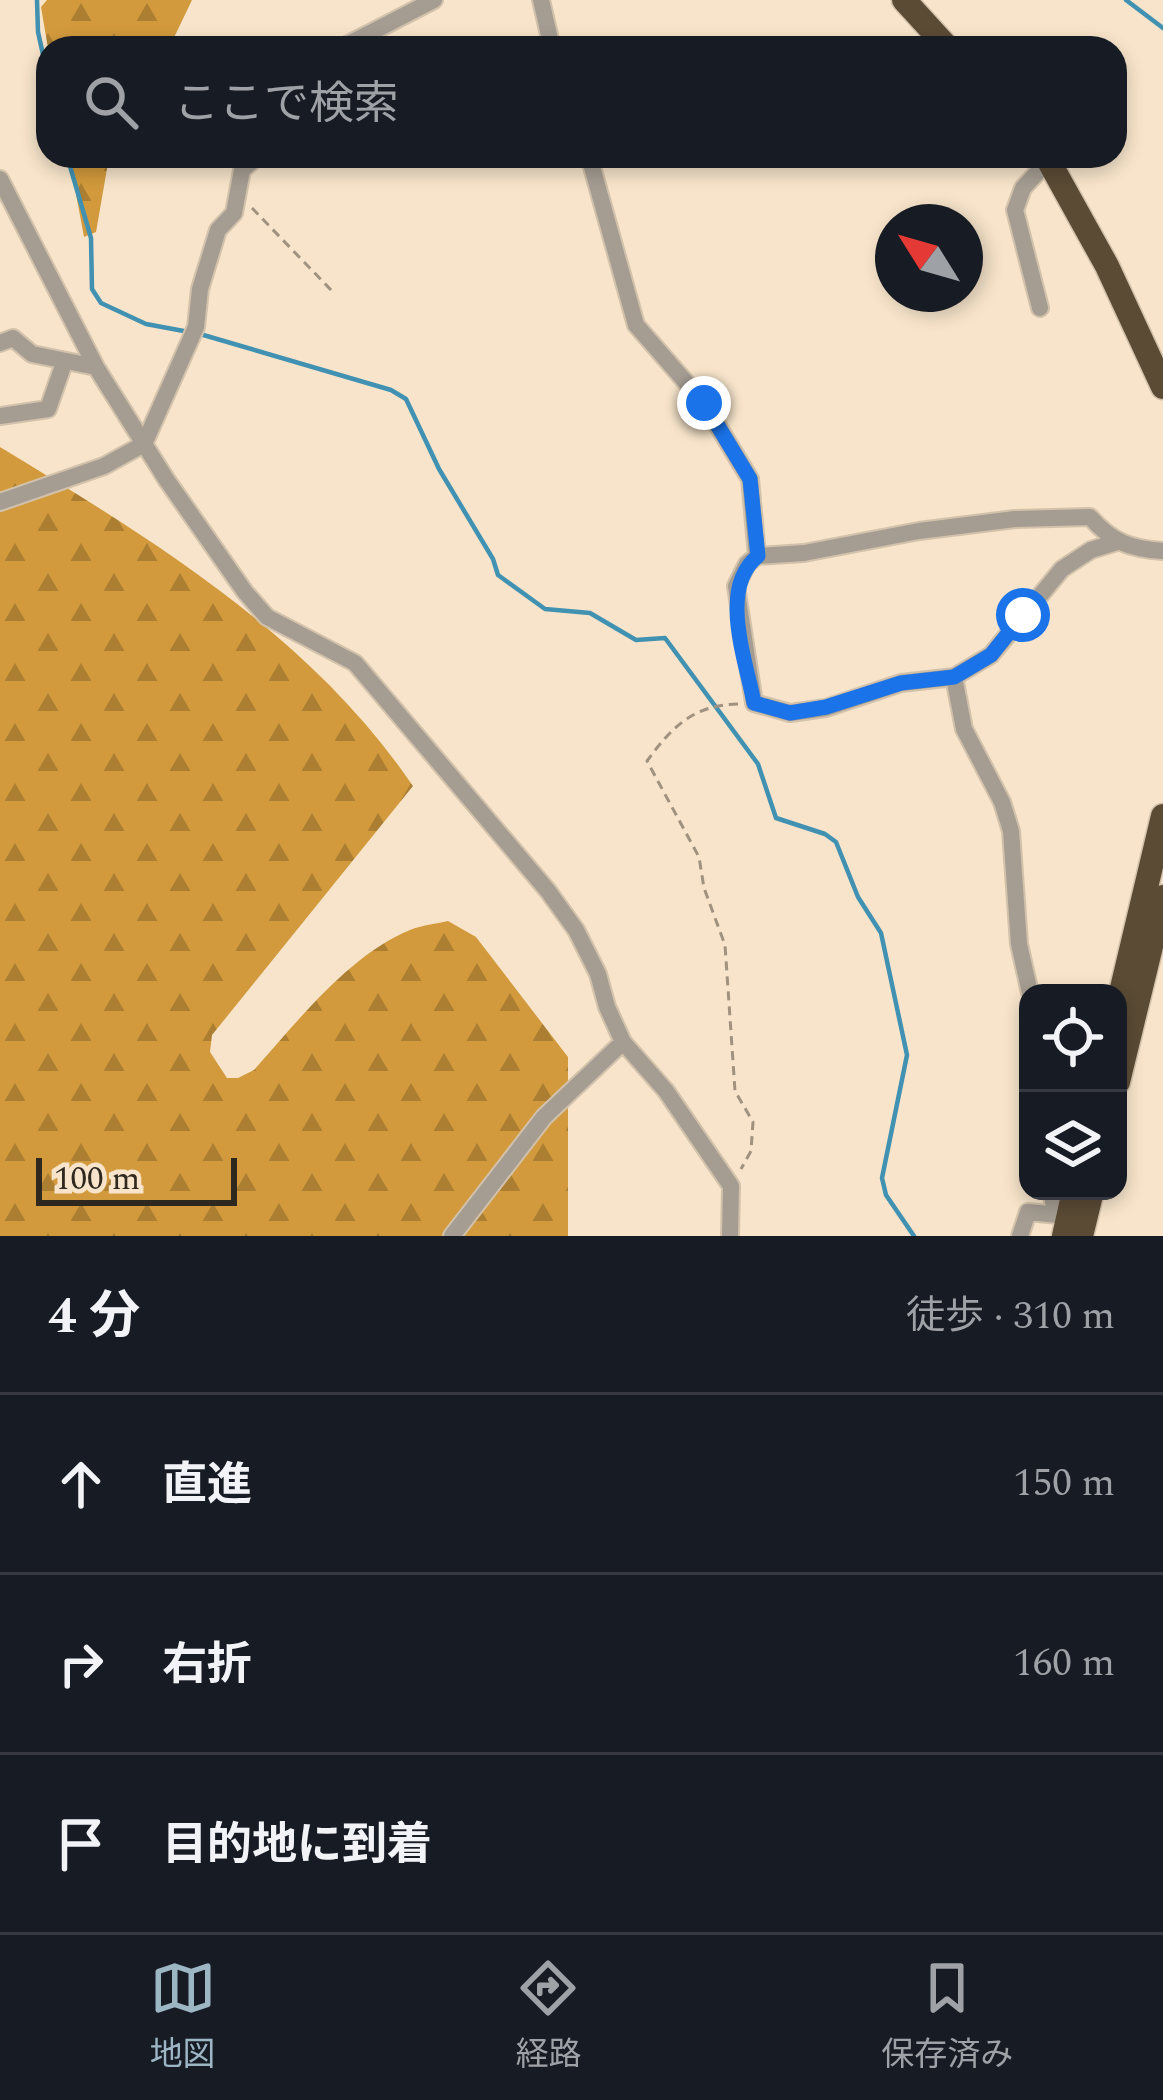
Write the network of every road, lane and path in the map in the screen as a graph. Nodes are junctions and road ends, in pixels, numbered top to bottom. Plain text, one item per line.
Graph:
1 (434, 0) edge
2 (541, 0) edge
3 (904, 0) edge
4 (364, 36) edge
5 (549, 36) edge
6 (937, 36) edge
7 (244, 168) edge
8 (592, 168) edge
9 (1040, 168) edge
10 (1054, 168) edge
11 (0, 179) edge
12 (238, 193) junction
13 (331, 290) dead end
14 (1040, 308) dead end
15 (0, 343) edge
16 (64, 363) junction
17 (96, 367) junction
18 (1163, 387) edge
19 (0, 416) edge
20 (144, 444) junction
21 (8, 499) edge
22 (0, 520) edge
23 (1117, 542) junction
24 (1163, 551) edge
25 (758, 556) junction
26 (954, 677) junction
27 (754, 703) junction
28 (1163, 816) edge
29 (1154, 906) edge
30 (1028, 984) edge
31 (1126, 984) edge
32 (1127, 1038) edge
33 (623, 1042) junction
34 (731, 1186) junction
35 (1072, 1220) edge
36 (452, 1236) edge
37 (730, 1236) edge
38 (1020, 1236) edge

1 - 4 street
2 - 5 street
3 - 6 highway
7 - 12 street
8 - 25 street
9 - 14 street
10 - 18 highway
11 - 17 street
12 - 13 path
12 - 20 street
15 - 16 street
16 - 17 street
16 - 19 street
17 - 20 street
20 - 21 street
20 - 33 street
21 - 22 street
23 - 24 street
23 - 25 street
23 - 26 street
25 - 27 street
26 - 27 street
26 - 30 street
27 - 34 path
28 - 29 highway
29 - 31 highway
29 - 32 highway
33 - 34 street
33 - 36 street
34 - 37 street
35 - 38 street

